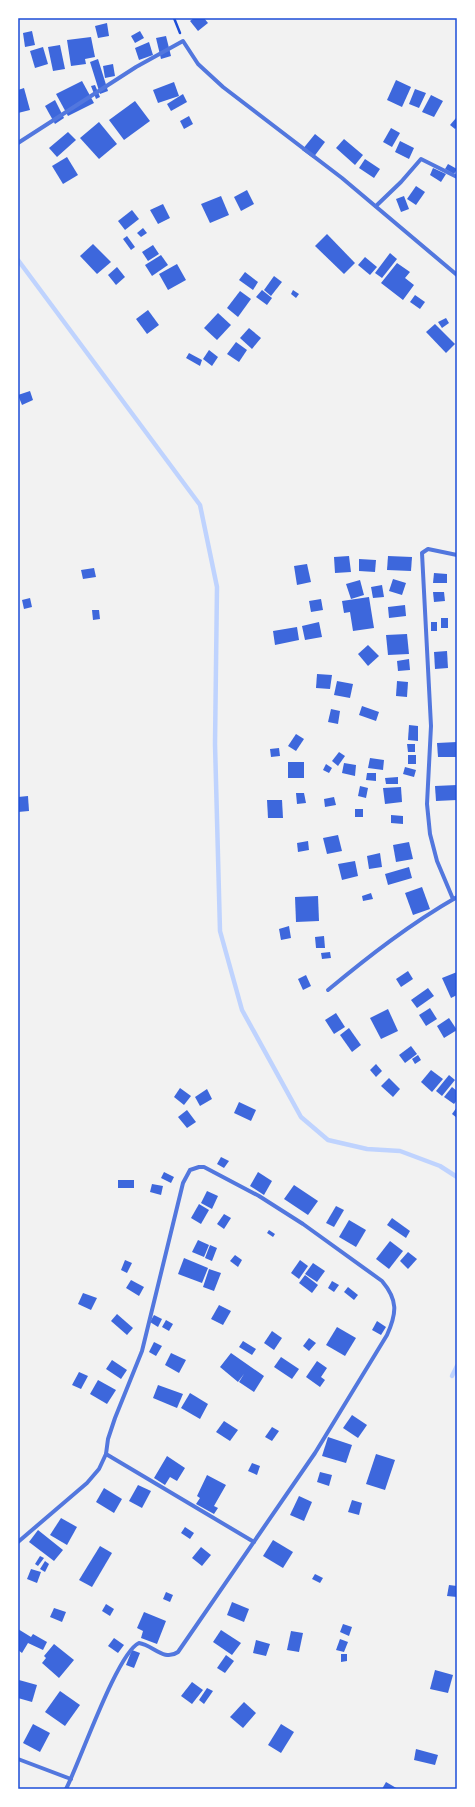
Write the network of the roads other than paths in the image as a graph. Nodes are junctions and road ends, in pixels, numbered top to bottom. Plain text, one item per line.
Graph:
1 (18, 143) edge
2 (457, 177) edge
3 (376, 206) junction
4 (457, 276) edge
5 (457, 555) edge
6 (455, 898) edge
7 (328, 990) dead end
8 (106, 1454) junction
9 (18, 1542) edge
10 (254, 1542) junction
11 (18, 1759) edge
12 (71, 1779) junction
13 (66, 1789) edge

1 - 3 street
2 - 3 street
3 - 4 street
5 - 6 street
6 - 7 street
8 - 9 street
8 - 10 street
8 - 10 street
10 - 12 street
11 - 12 street
12 - 13 street

